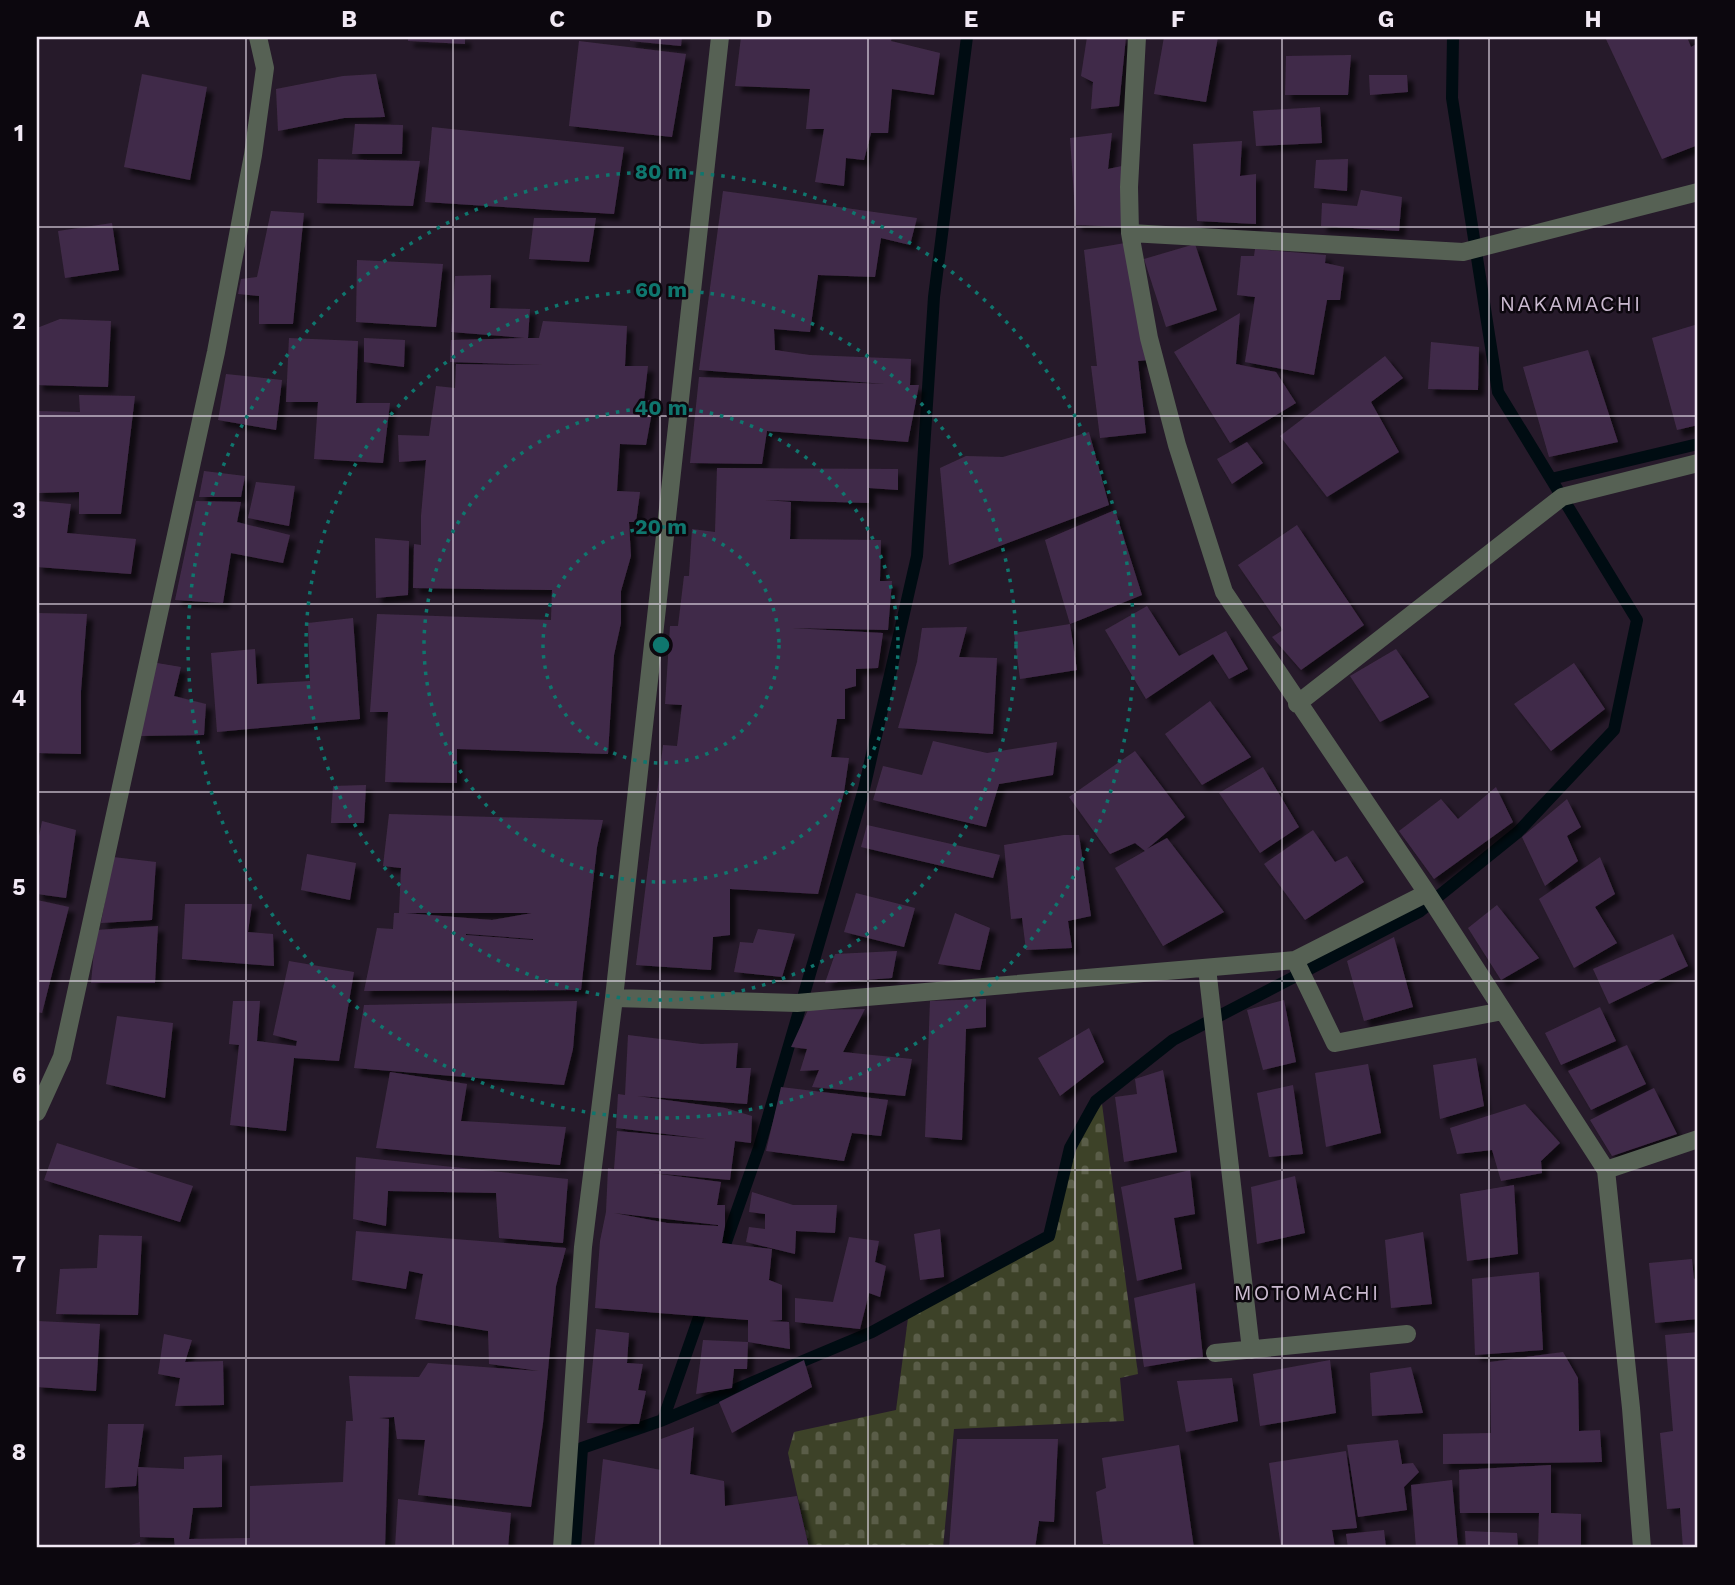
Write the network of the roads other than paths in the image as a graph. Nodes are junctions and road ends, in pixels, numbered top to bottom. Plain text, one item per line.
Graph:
1 (258, 37) edge
2 (720, 37) edge
3 (1137, 37) edge
4 (1698, 192) edge
5 (1130, 233) junction
6 (1698, 463) edge
7 (1297, 704) junction
8 (1427, 893) junction
9 (1295, 960) junction
10 (1207, 968) junction
11 (614, 998) junction
12 (1503, 1011) junction
13 (37, 1112) edge
14 (1698, 1139) edge
15 (1606, 1170) junction
16 (1407, 1334) dead end
17 (1251, 1350) junction
18 (1215, 1353) dead end
19 (562, 1548) edge
20 (1642, 1548) edge

1 - 13 street
2 - 11 street
3 - 5 street
4 - 5 street
5 - 7 street
6 - 7 street
7 - 8 street
8 - 9 street
8 - 12 street
9 - 10 street
9 - 12 street
10 - 11 street
10 - 17 street
11 - 19 street
12 - 15 street
14 - 15 street
15 - 20 street
16 - 17 street
17 - 18 street

